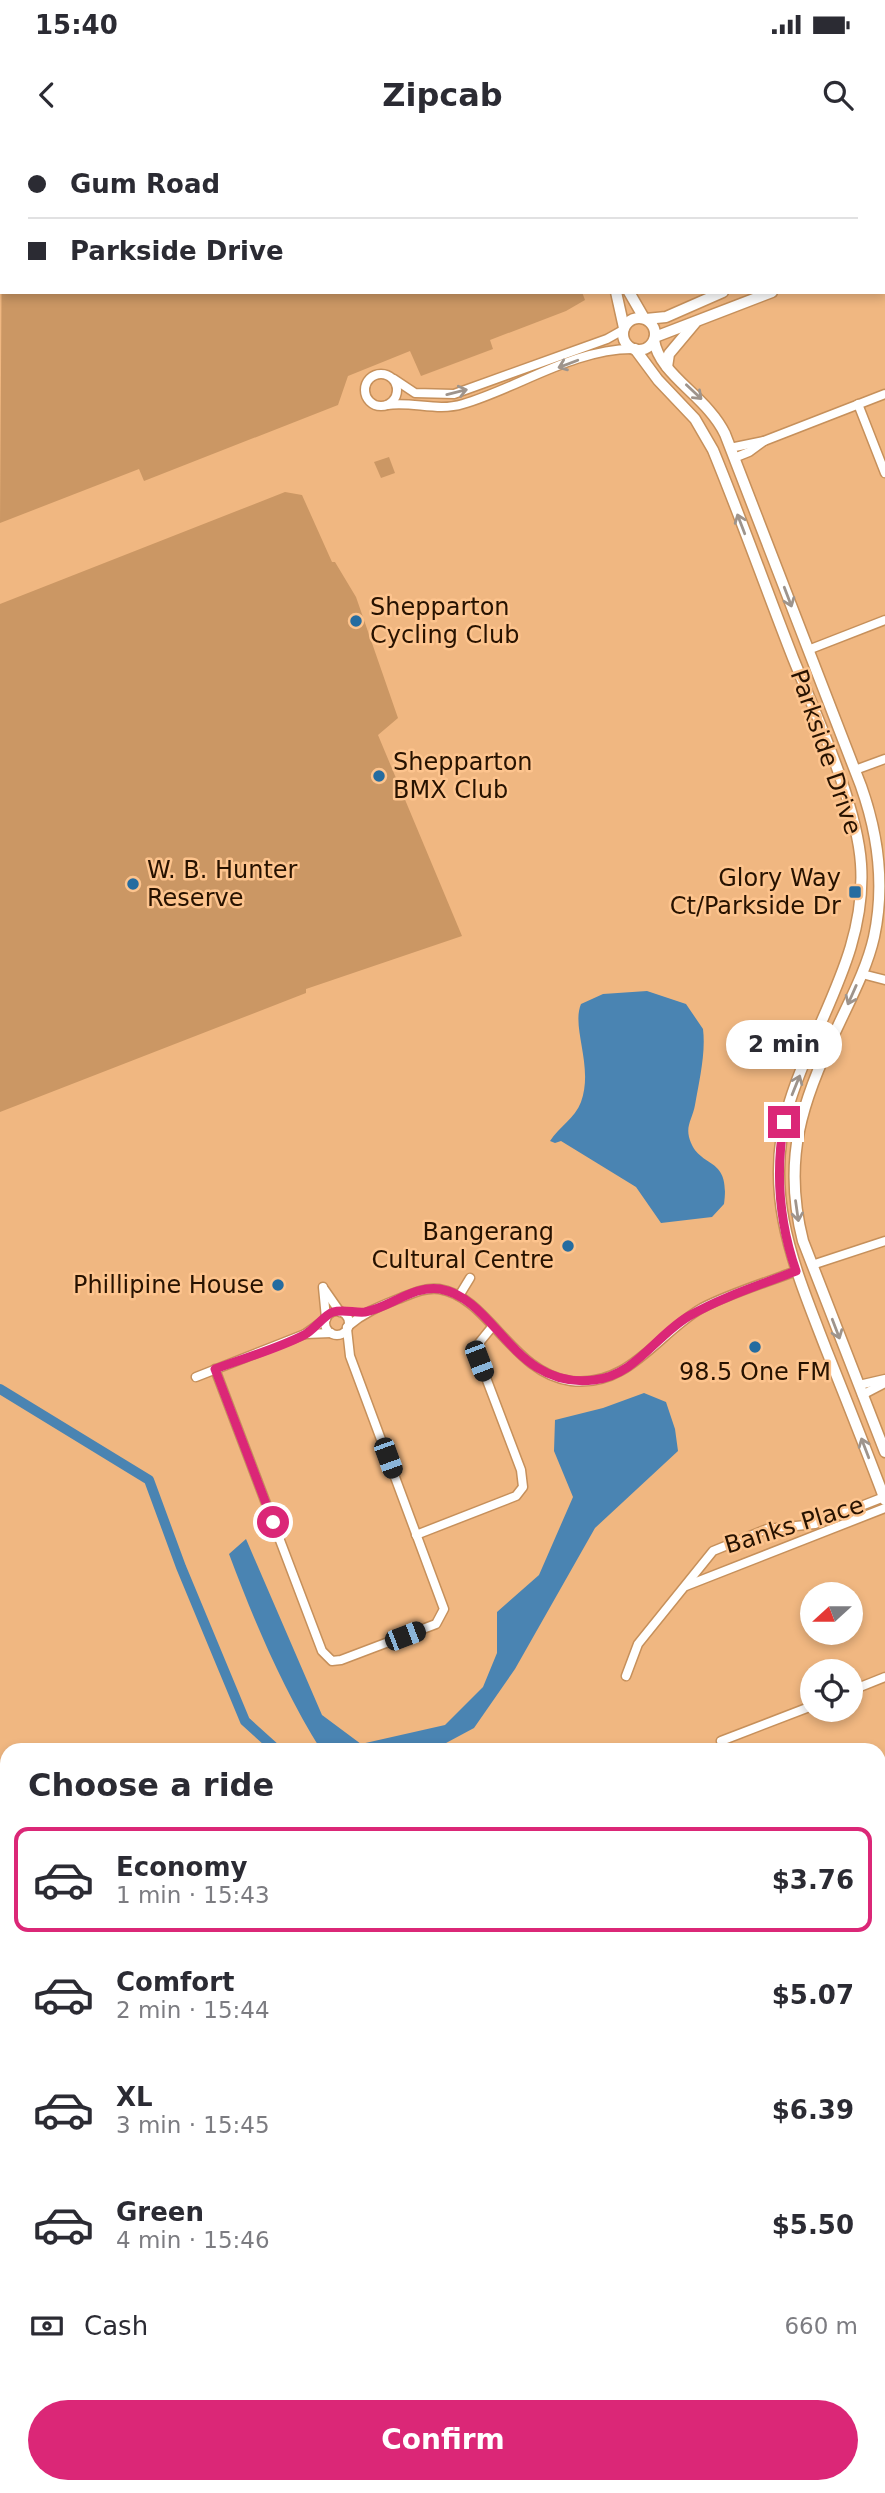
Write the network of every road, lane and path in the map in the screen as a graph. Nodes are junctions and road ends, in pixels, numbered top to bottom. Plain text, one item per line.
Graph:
1 (616, 294) edge
2 (630, 294) edge
3 (718, 294) edge
4 (767, 294) edge
5 (645, 319) junction
6 (702, 319) junction
7 (623, 329) junction
8 (654, 338) junction
9 (635, 349) junction
10 (667, 367) junction
11 (394, 379) junction
12 (885, 394) edge
13 (858, 404) junction
14 (387, 405) junction
15 (732, 453) junction
16 (716, 458) junction
17 (885, 472) edge
18 (885, 620) edge
19 (808, 650) junction
20 (792, 656) junction
21 (831, 707) junction
22 (815, 713) junction
23 (885, 759) edge
24 (855, 770) junction
25 (882, 859) edge
26 (861, 862) junction
27 (845, 969) junction
28 (862, 974) junction
29 (885, 980) edge
30 (885, 1241) edge
31 (811, 1265) junction
32 (796, 1271) junction
33 (470, 1278) dead end
34 (459, 1296) junction
35 (367, 1311) junction
36 (341, 1312) junction
37 (326, 1319) junction
38 (492, 1327) junction
39 (347, 1328) junction
40 (305, 1334) junction
41 (332, 1334) junction
42 (350, 1356) junction
43 (215, 1369) junction
44 (196, 1377) dead end
45 (885, 1381) edge
46 (861, 1390) junction
47 (845, 1397) junction
48 (885, 1452) edge
49 (884, 1498) edge
50 (885, 1508) edge
51 (822, 1521) junction
52 (793, 1527) junction
53 (825, 1531) junction
54 (416, 1535) junction
55 (797, 1542) junction
56 (681, 1590) junction
57 (626, 1676) dead end
58 (885, 1677) edge
59 (863, 1686) edge
60 (800, 1711) edge
61 (721, 1741) dead end

1 - 7 street
2 - 5 street
3 - 5 street
4 - 6 street
5 - 7 street
5 - 8 street
6 - 8 street
6 - 10 street
7 - 9 street
11 -> 7 street
8 - 9 street
8 - 10 street, Parkside Drive
9 -> 14 street
9 - 16 street, Parkside Drive
10 -> 15 street, Parkside Drive
11 - 14 street
11 - 14 street
12 - 13 street
13 - 15 street
13 - 17 street
15 - 16 street
15 -> 19 street, Parkside Drive
20 -> 16 street, Parkside Drive
18 - 19 street
19 - 20 street
19 - 21 street, Parkside Drive
20 - 22 street, Parkside Drive
21 - 22 street
21 - 24 street, Parkside Drive
22 - 26 street, Parkside Drive
23 - 24 street
24 - 25 street, Parkside Drive
25 - 26 street
25 - 28 street, Parkside Drive
26 - 27 street, Parkside Drive
27 - 28 street
32 -> 27 street, Parkside Drive
28 - 29 street
28 -> 31 street, Parkside Drive
30 - 31 street
31 - 32 street
31 -> 46 street, Parkside Drive
32 - 38 street
32 - 47 street, Parkside Drive
33 - 34 street
34 - 35 street
34 - 38 street
35 - 36 street
35 - 39 street
36 - 37 street
36 - 37 street
36 - 39 street
37 - 40 street
37 - 41 street
38 - 54 street
39 - 41 street
39 - 42 street
40 - 41 street
40 - 43 street
41 - 42 street
42 - 54 street
43 - 44 street
43 - 54 street
45 - 46 street
46 - 47 street
46 - 48 street, Parkside Drive
49 -> 47 street, Parkside Drive
49 - 51 street, Banks Place
50 - 53 street, Banks Place
51 - 52 street, Banks Place
51 - 53 street
52 - 55 street
52 - 56 street, Banks Place
53 - 55 street, Banks Place
55 - 56 street, Banks Place
56 - 57 street, Banks Place
58 - 59 street
60 - 61 street

